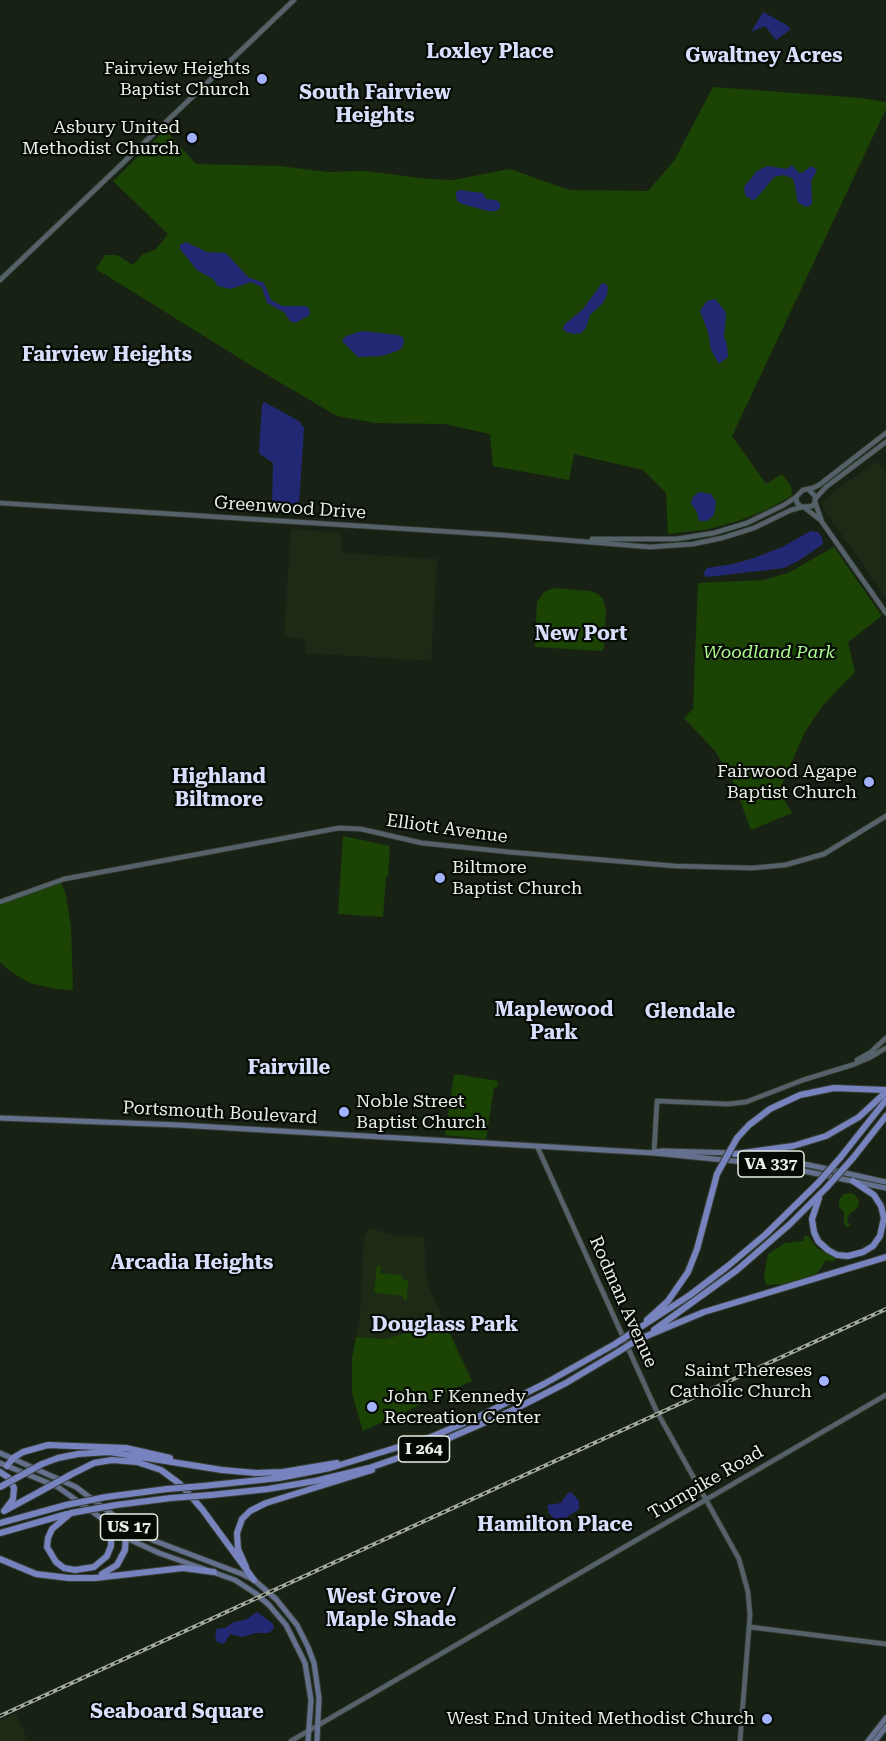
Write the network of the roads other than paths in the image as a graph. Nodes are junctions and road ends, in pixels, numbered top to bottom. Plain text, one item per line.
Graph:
1 (294, 0) edge
2 (0, 280) edge
3 (886, 433) edge
4 (886, 442) edge
5 (808, 489) junction
6 (796, 497) junction
7 (815, 501) junction
8 (0, 503) edge
9 (803, 508) junction
10 (822, 522) junction
11 (578, 540) junction
12 (886, 614) edge
13 (886, 816) edge
14 (0, 902) edge
15 (886, 1038) edge
16 (886, 1048) edge
17 (834, 1071) junction
18 (886, 1091) edge
19 (883, 1101) edge
20 (886, 1116) edge
21 (0, 1118) edge
22 (537, 1146) junction
23 (654, 1153) junction
24 (735, 1154) junction
25 (853, 1181) junction
26 (886, 1182) edge
27 (886, 1188) edge
28 (821, 1194) junction
29 (886, 1257) edge
30 (633, 1332) junction
31 (637, 1340) junction
32 (886, 1395) edge
33 (424, 1449) junction
34 (0, 1453) edge
35 (13, 1458) junction
36 (0, 1463) edge
37 (352, 1463) junction
38 (7, 1466) junction
39 (194, 1466) junction
40 (0, 1472) edge
41 (0, 1487) edge
42 (706, 1498) junction
43 (2, 1512) edge
44 (71, 1513) junction
45 (102, 1518) junction
46 (119, 1520) junction
47 (0, 1523) edge
48 (0, 1533) edge
49 (126, 1536) junction
50 (0, 1559) edge
51 (246, 1567) junction
52 (214, 1572) junction
53 (84, 1579) junction
54 (254, 1580) junction
55 (750, 1627) junction
56 (886, 1644) edge
57 (886, 1718) edge
58 (318, 1725) junction
59 (886, 1727) edge
60 (309, 1730) junction
61 (291, 1741) edge
62 (308, 1741) edge
63 (317, 1741) edge
64 (740, 1741) edge
65 (868, 1741) edge
66 (875, 1741) edge

1 - 2 street
3 - 5 street
4 - 7 street
5 - 6 street
5 - 7 street
6 - 9 street
6 - 11 street, Greenwood Drive
7 - 9 street
7 - 10 street
8 - 11 street, Greenwood Drive
9 - 10 street
9 - 11 street, Greenwood Drive
10 - 12 street
13 - 14 street, Elliott Avenue
15 - 17 street
16 - 17 street
17 - 23 street
18 - 19 highway
18 - 30 highway, bridge
19 - 24 highway
19 - 30 highway, I 264, bridge
20 - 28 highway, I 264, bridge
21 - 22 main road, Portsmouth Boulevard / VA 337
22 - 23 main road, Portsmouth Boulevard / VA 337
22 - 42 street, Rodman Avenue
23 - 24 main road, Portsmouth Boulevard / VA 337
23 - 25 main road, Portsmouth Boulevard / VA 337
24 - 26 main road, Portsmouth Boulevard / VA 337
25 - 27 main road, Portsmouth Boulevard / VA 337
25 - 28 highway
28 - 31 highway, I 264
29 - 31 highway
30 - 37 highway, I 264, bridge
31 - 33 highway, I 264, bridge
32 - 42 street, Turnpike Road
33 - 44 highway, I 264, bridge
33 - 51 highway
34 - 35 main road, US 17
35 - 38 highway
35 - 39 highway
35 - 46 main road, US 17
36 - 38 main road, US 17
37 - 39 highway
37 - 47 highway, I 264, bridge
38 - 45 main road, US 17
39 - 41 highway, bridge
40 - 43 highway
42 - 55 street, Rodman Avenue
42 - 58 street, Turnpike Road
43 - 51 highway, bridge
44 - 45 highway
44 - 48 highway, I 264
45 - 49 main road, US 17
46 - 49 highway
46 - 54 main road, US 17
49 - 52 main road, US 17
49 - 53 highway
50 - 53 highway
51 - 54 highway
52 - 53 highway
52 - 60 main road, US 17
54 - 58 main road, US 17
55 - 56 street
55 - 64 street, Rodman Avenue
57 - 65 main road
58 - 60 street, Turnpike Road
58 - 63 main road, US 17
59 - 66 main road
60 - 61 street, Turnpike Road
60 - 62 main road, US 17

